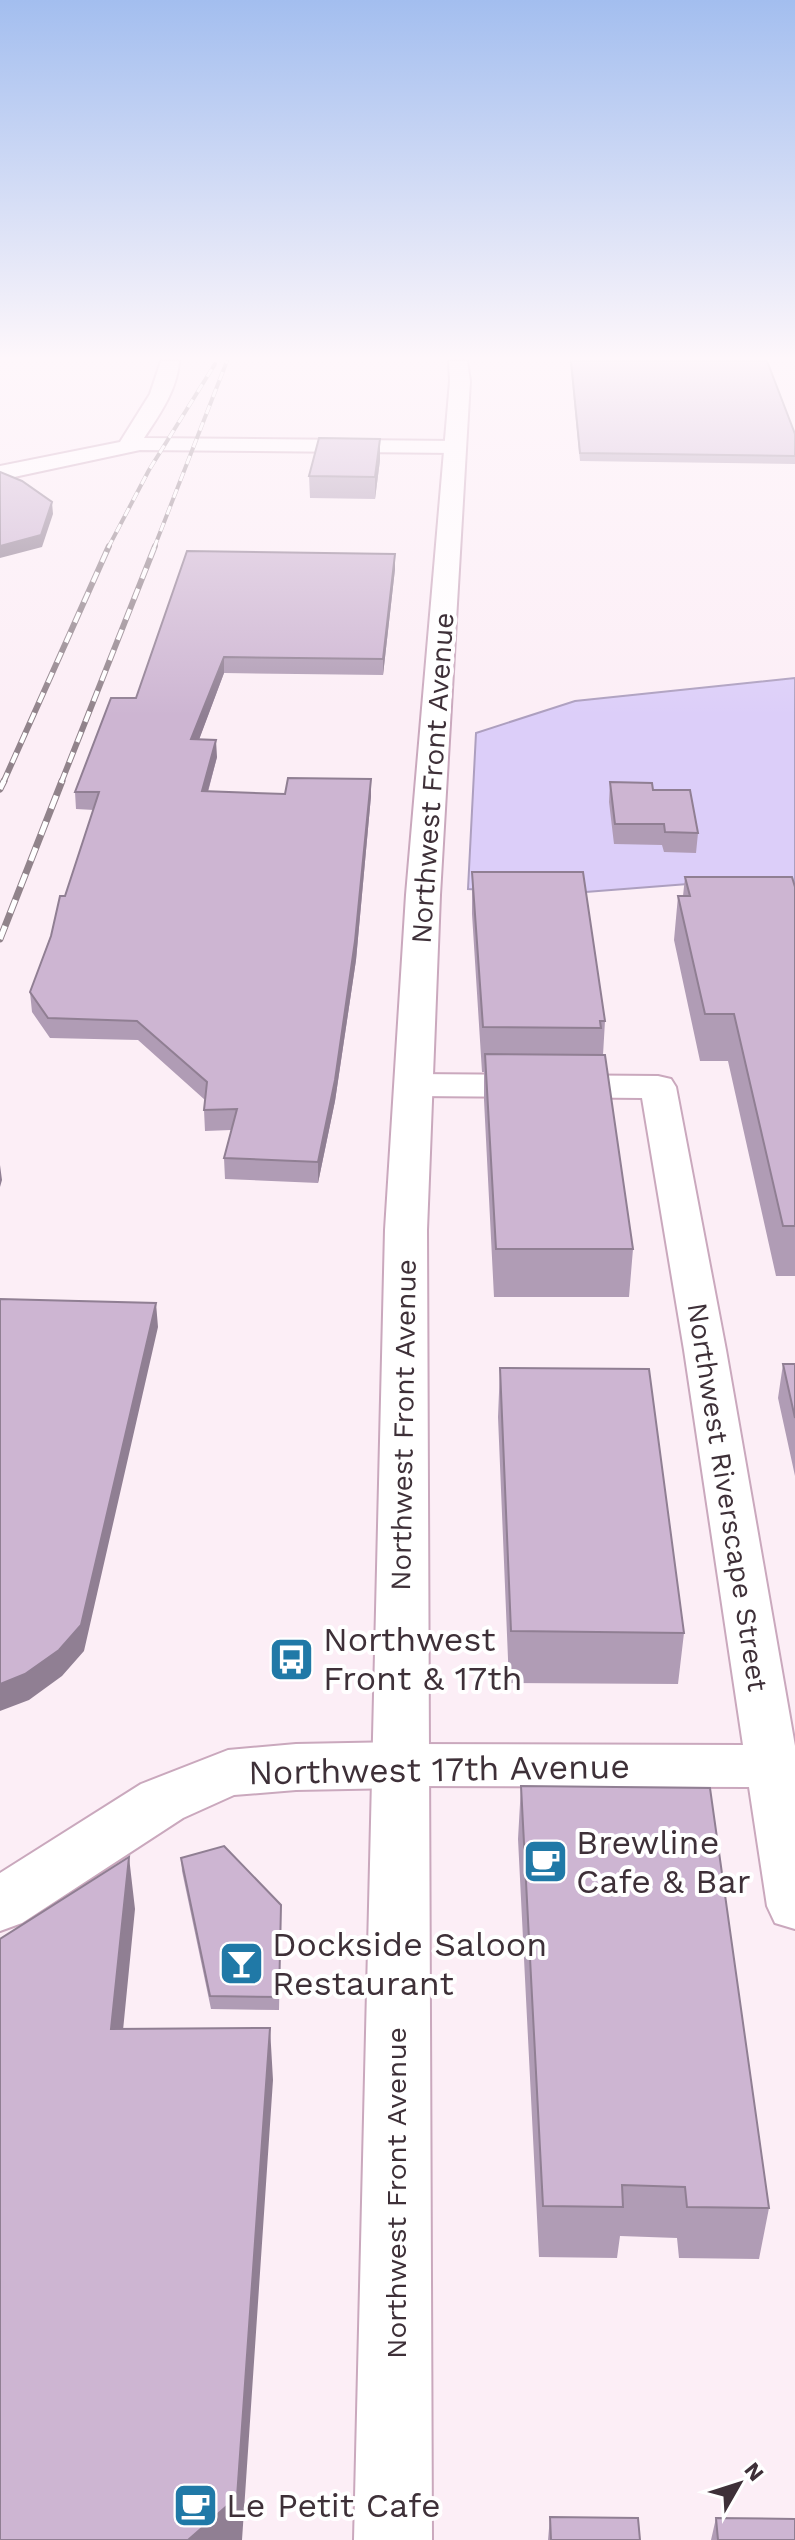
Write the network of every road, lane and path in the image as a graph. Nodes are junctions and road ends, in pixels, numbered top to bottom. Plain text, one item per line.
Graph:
1 (453, 480) edge
2 (413, 1085) junction
3 (400, 1765) junction
4 (771, 1766) junction
5 (0, 1905) edge
6 (795, 1906) edge
7 (393, 2540) edge

1 - 2 main road, Northwest Front Avenue
2 - 3 main road, Northwest Front Avenue
2 - 4 street, Northwest Riverscape Street
3 - 4 street, Northwest 17th Avenue
3 - 5 main road, Northwest 17th Avenue
3 - 7 main road, Northwest Front Avenue
4 - 6 street, Northwest Riverscape Street

